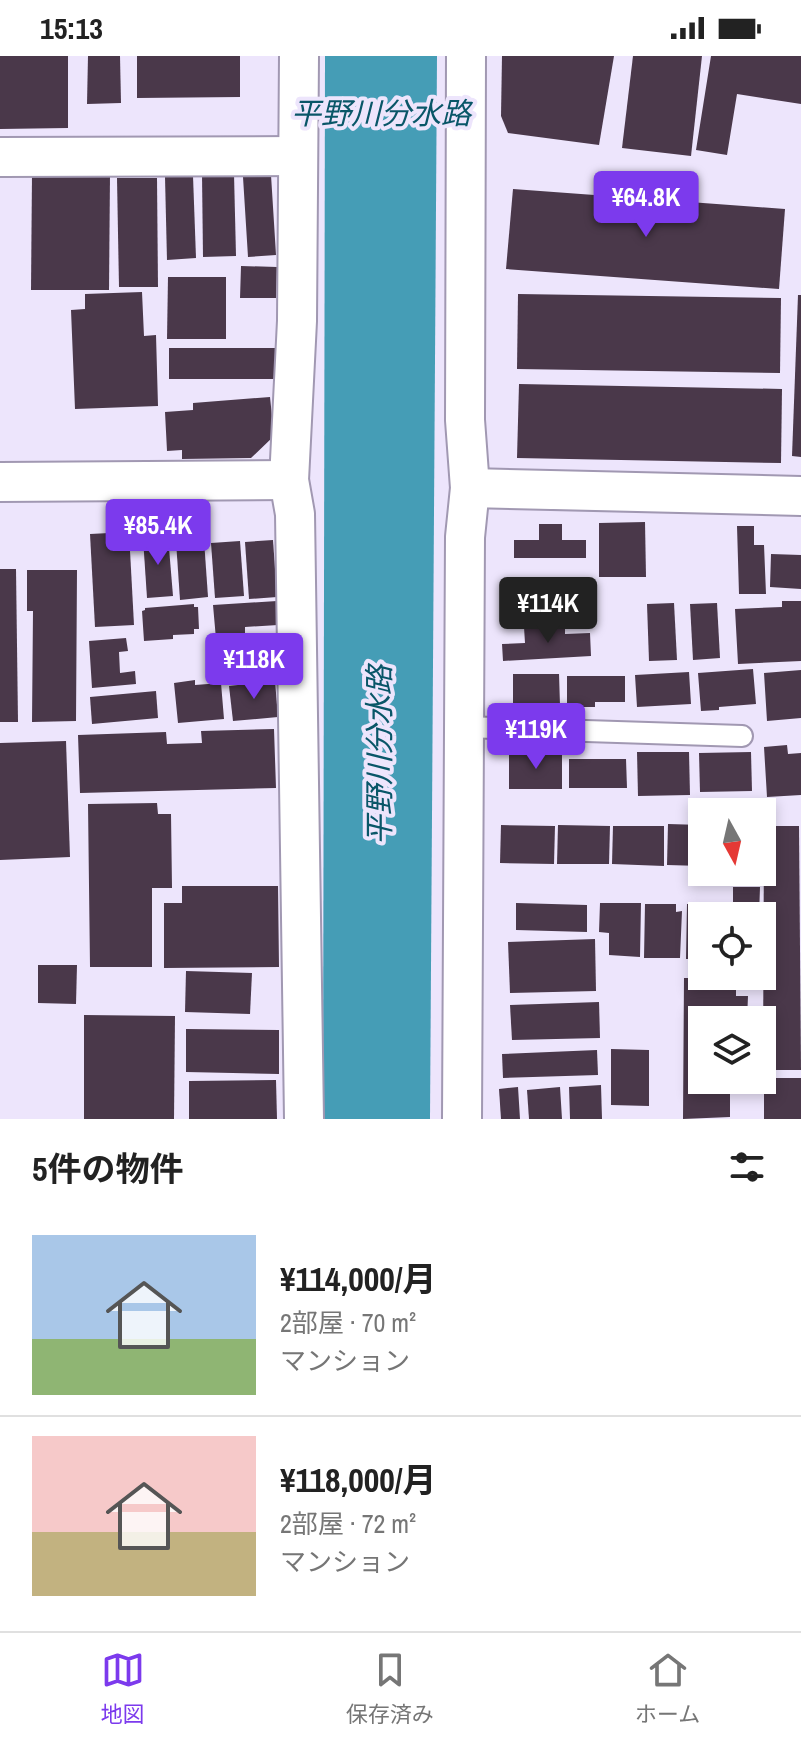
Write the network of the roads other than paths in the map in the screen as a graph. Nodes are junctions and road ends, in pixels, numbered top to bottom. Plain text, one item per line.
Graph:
1 (299, 56) edge
2 (466, 56) edge
3 (298, 156) junction
4 (0, 157) edge
5 (289, 480) junction
6 (0, 482) edge
7 (470, 488) junction
8 (801, 496) edge
9 (464, 727) junction
10 (742, 736) dead end
11 (304, 1119) edge
12 (462, 1119) edge

1 - 3 street
2 - 7 street
3 - 4 street
3 - 5 street
5 - 6 street
5 - 11 street
7 - 8 street
7 - 9 street
9 - 10 lane
9 - 12 street

